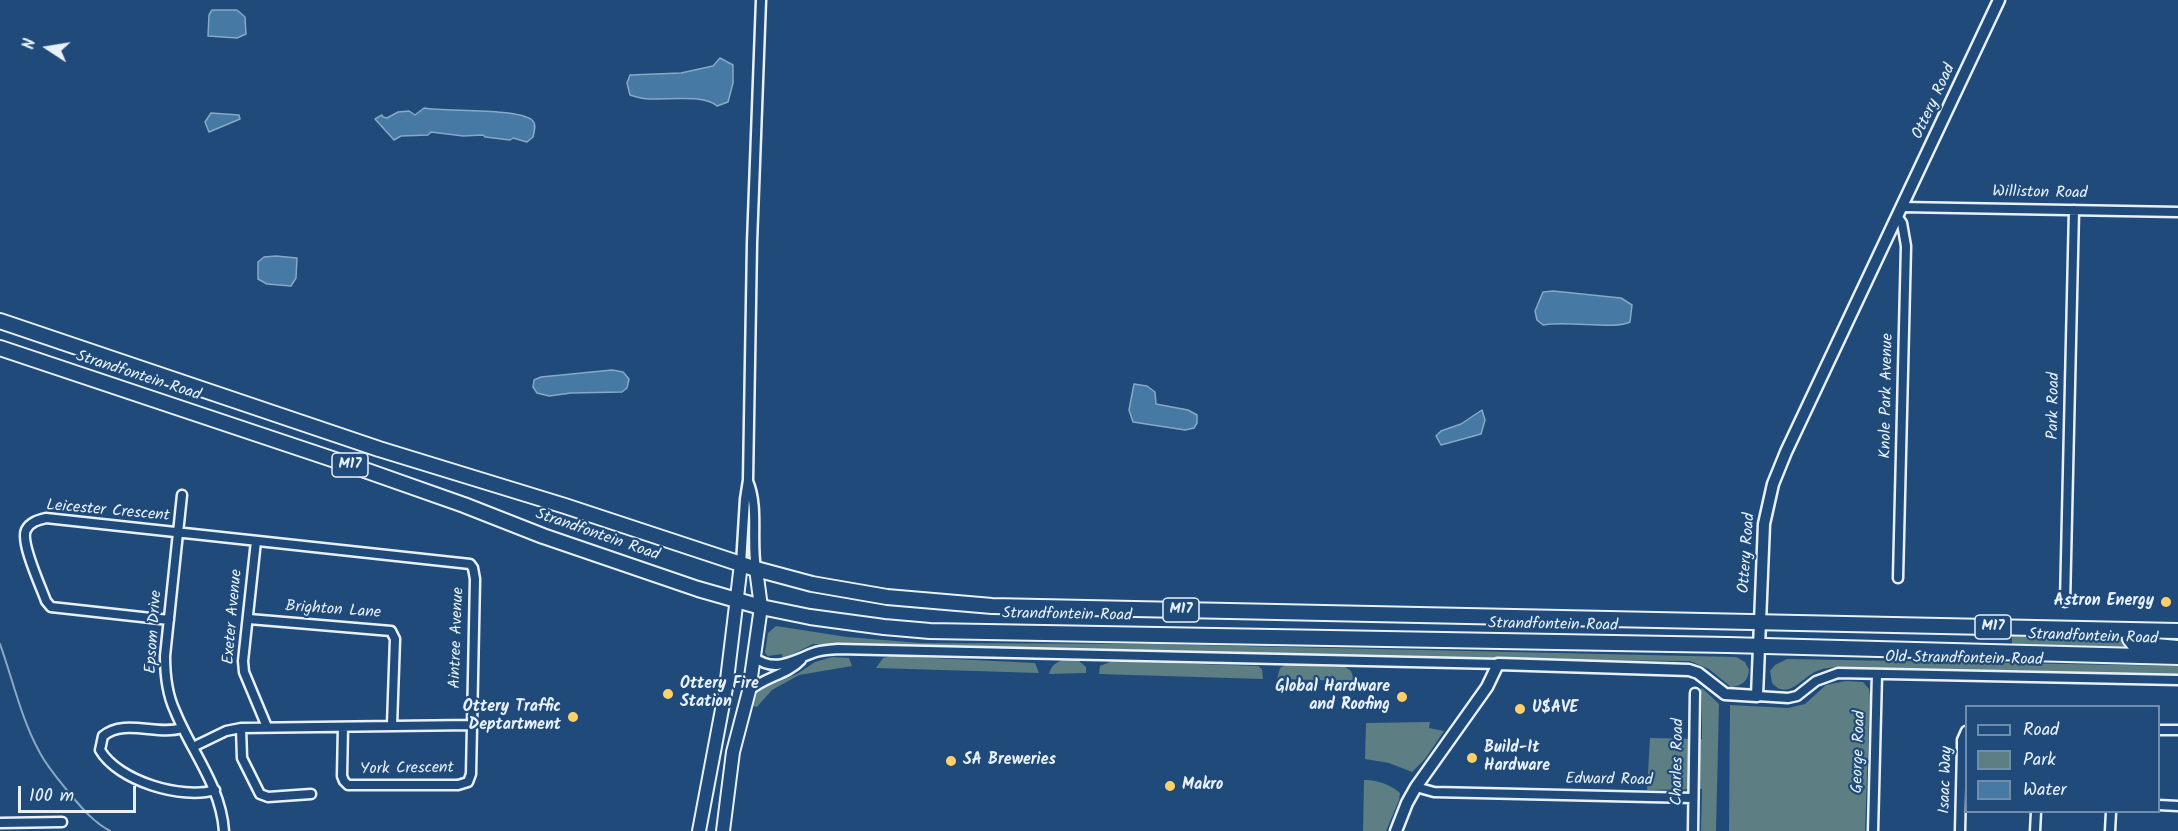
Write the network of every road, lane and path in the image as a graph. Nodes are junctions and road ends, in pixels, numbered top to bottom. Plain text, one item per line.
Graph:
1 (761, 0) edge
2 (1999, 0) edge
3 (2074, 210) junction
4 (1900, 211) junction
5 (2178, 213) edge
6 (0, 321) edge
7 (0, 348) edge
8 (748, 480) junction
9 (182, 495) dead end
10 (179, 533) junction
11 (256, 541) junction
12 (741, 564) junction
13 (756, 569) junction
14 (1898, 578) dead end
15 (737, 600) junction
16 (2065, 602) dead end
17 (761, 607) junction
18 (249, 619) junction
19 (169, 620) junction
20 (1760, 621) junction
21 (2129, 630) junction
22 (2178, 631) edge
23 (1759, 646) junction
24 (2178, 648) edge
25 (754, 657) junction
26 (804, 657) junction
27 (2178, 657) edge
28 (1498, 664) junction
29 (1877, 674) junction
30 (2178, 680) edge
31 (749, 691) junction
32 (1695, 693) dead end
33 (1757, 696) junction
34 (471, 724) junction
35 (392, 725) junction
36 (267, 727) junction
37 (343, 727) junction
38 (182, 728) junction
39 (241, 728) junction
40 (2160, 730) edge
41 (2178, 730) edge
42 (1965, 734) edge
43 (193, 747) junction
44 (1416, 787) junction
45 (215, 790) junction
46 (311, 794) dead end
47 (1693, 798) junction
48 (2160, 805) edge
49 (2178, 806) edge
50 (2036, 813) edge
51 (2110, 813) edge
52 (62, 822) dead end
53 (0, 823) edge
54 (224, 831) edge
55 (699, 831) edge
56 (723, 831) edge
57 (1396, 831) edge
58 (1693, 831) edge
59 (1873, 831) edge
60 (1960, 831) edge
61 (2035, 831) edge
62 (2110, 831) edge

1 - 8 street
2 - 4 street, Ottery Road
3 - 4 street, Williston Road
3 - 5 street, Williston Road
3 - 16 street, Park Road
4 - 14 street, Knole Park Avenue
4 - 20 street, Ottery Road
6 - 12 main road, Strandfontein Road / M17
7 - 15 main road, Strandfontein Road / M17
8 - 12 street
8 - 13 street
9 - 10 street, Epsom Drive
10 - 11 street, Aintree Avenue
10 - 19 street, Epsom Drive
10 - 19 street, Leicester Crescent
11 - 18 street, Exeter Avenue
11 - 34 street, Aintree Avenue
12 - 13 main road, Strandfontein Road / M17
12 - 15 main road
13 - 17 main road
13 - 20 main road, Strandfontein Road / M17
15 - 17 main road, Strandfontein Road / M17
15 - 55 main road
17 - 23 main road, Strandfontein Road / M17
17 - 25 main road
18 - 35 street, Brighton Lane
18 - 36 street, Exeter Avenue
19 - 38 street, Epsom Drive
20 - 21 main road, Strandfontein Road / M17
20 - 23 street, Ottery Road
21 - 22 main road, Strandfontein Road / M17
21 - 24 main road
23 - 27 main road, Strandfontein Road / M17
23 - 33 street, Ottery Road
25 - 26 street
25 - 31 main road
26 - 28 street
26 - 31 street
28 - 33 street
28 - 44 street
29 - 30 street, Old Strandfontein Road
29 - 33 street, Old Strandfontein Road
29 - 59 street, George Road
31 - 56 main road
32 - 47 street, Charles Road
34 - 35 street
34 - 37 street, York Crescent
35 - 37 street
36 - 37 street
36 - 39 street
38 - 43 street, Epsom Drive
38 - 45 street
39 - 43 street
39 - 46 street
40 - 41 street
42 - 60 street, Isaac Way
43 - 45 street, Epsom Drive
44 - 47 street, Edward Road
44 - 57 street
45 - 54 street, Epsom Drive
47 - 58 street, Charles Road
48 - 49 street
50 - 61 street
51 - 62 street
52 - 53 street

